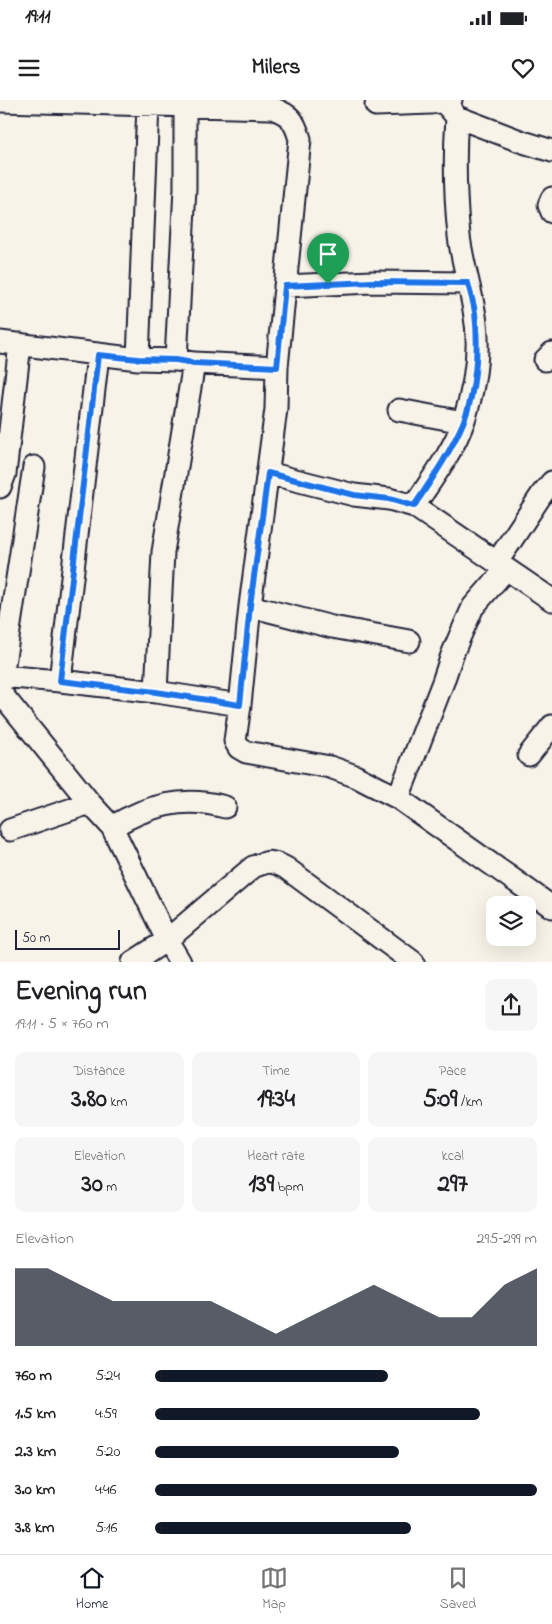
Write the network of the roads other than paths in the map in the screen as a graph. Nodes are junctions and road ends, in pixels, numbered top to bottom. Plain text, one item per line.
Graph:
1 (0, 101) edge
2 (185, 103) edge
3 (148, 104) junction
4 (376, 105) dead end
5 (448, 105) edge
6 (552, 151) edge
7 (552, 198) edge
8 (552, 212) edge
9 (468, 283) junction
10 (285, 286) junction
11 (10, 343) edge
12 (98, 355) junction
13 (138, 359) junction
14 (185, 361) junction
15 (277, 367) junction
16 (399, 410) dead end
17 (463, 422) junction
18 (34, 467) dead end
19 (268, 473) junction
20 (0, 487) edge
21 (549, 492) edge
22 (414, 506) junction
23 (502, 565) junction
24 (552, 600) edge
25 (250, 606) junction
26 (409, 641) dead end
27 (1, 681) edge
28 (60, 681) junction
29 (156, 692) junction
30 (240, 705) junction
31 (552, 726) edge
32 (529, 755) dead end
33 (398, 798) junction
34 (90, 803) junction
35 (225, 807) dead end
36 (112, 827) junction
37 (10, 830) dead end
38 (552, 908) edge
39 (167, 940) junction
40 (133, 962) edge
41 (180, 962) edge
42 (413, 962) edge

1 - 3 street
2 - 3 street
2 - 10 street
2 - 14 street
3 - 13 street
4 - 5 street
5 - 6 street
5 - 9 street
7 - 8 street
9 - 10 street
9 - 17 street
10 - 15 street
11 - 12 street
11 - 20 street
12 - 13 street
12 - 28 street
13 - 14 street
14 - 15 street
14 - 29 street
15 - 19 street
16 - 17 street
17 - 22 street
18 - 27 street
19 - 22 street
19 - 25 street
21 - 23 street
22 - 23 street
23 - 24 street
23 - 33 street
25 - 26 street
25 - 30 street
27 - 28 street
27 - 34 street
28 - 29 street
29 - 30 street
30 - 33 street
31 - 32 street
33 - 38 street
34 - 36 street
34 - 37 street
35 - 36 street
36 - 39 street
39 - 40 street
39 - 41 street
39 - 42 street

